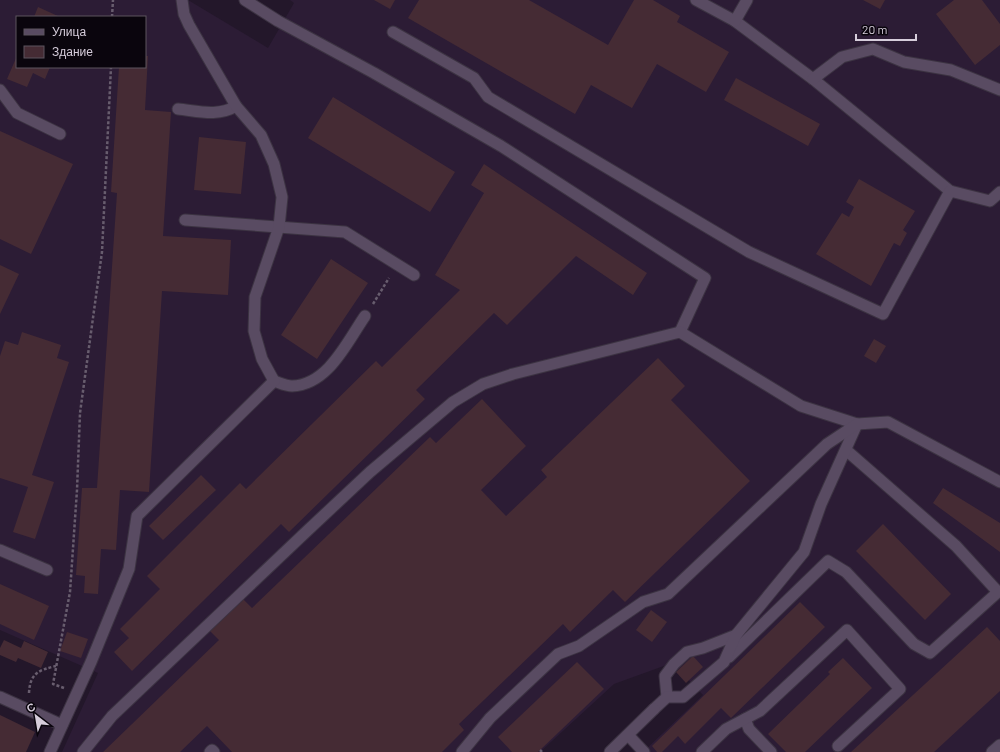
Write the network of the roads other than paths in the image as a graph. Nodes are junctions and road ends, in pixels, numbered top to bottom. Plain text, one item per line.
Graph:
1 (182, 0) edge
2 (245, 0) edge
3 (696, 0) edge
4 (747, 0) edge
5 (735, 21) junction
6 (393, 32) dead end
7 (813, 79) junction
8 (0, 90) edge
9 (1000, 90) edge
10 (236, 106) junction
11 (178, 109) dead end
12 (60, 134) dead end
13 (950, 191) junction
14 (1000, 192) edge
15 (185, 220) dead end
16 (279, 227) junction
17 (414, 275) dead end
18 (365, 316) road end
19 (680, 332) junction
20 (274, 381) junction
21 (857, 424) junction
22 (846, 450) junction
23 (1000, 482) edge
24 (0, 550) edge
25 (47, 570) dead end
26 (736, 635) junction
27 (724, 662) junction
28 (0, 698) edge
29 (667, 698) junction
30 (745, 719) junction
31 (62, 725) junction
32 (628, 735) junction
33 (838, 746) dead end
34 (1000, 746) edge
35 (50, 752) edge
36 (83, 752) edge
37 (210, 752) edge
38 (214, 752) edge
39 (462, 752) edge
40 (610, 752) edge
41 (644, 752) edge
42 (702, 752) edge
43 (771, 752) edge
44 (992, 752) edge

1 - 10 street
2 - 19 street
3 - 5 street
4 - 5 street
5 - 7 street
6 - 13 street
7 - 9 street
7 - 13 street
8 - 12 street
10 - 11 street
10 - 16 street
13 - 14 street
15 - 16 street
16 - 17 street
16 - 20 street
18 - 20 street
19 - 21 street
19 - 36 street
20 - 31 street
21 - 22 street
21 - 23 street
21 - 39 street
22 - 26 street
22 - 27 street
24 - 25 street
26 - 27 street
26 - 29 street
27 - 29 street
28 - 31 street
29 - 32 street
30 - 33 street
30 - 42 street
30 - 43 street
31 - 35 street
32 - 40 street
32 - 41 street
34 - 44 street
37 - 38 street

